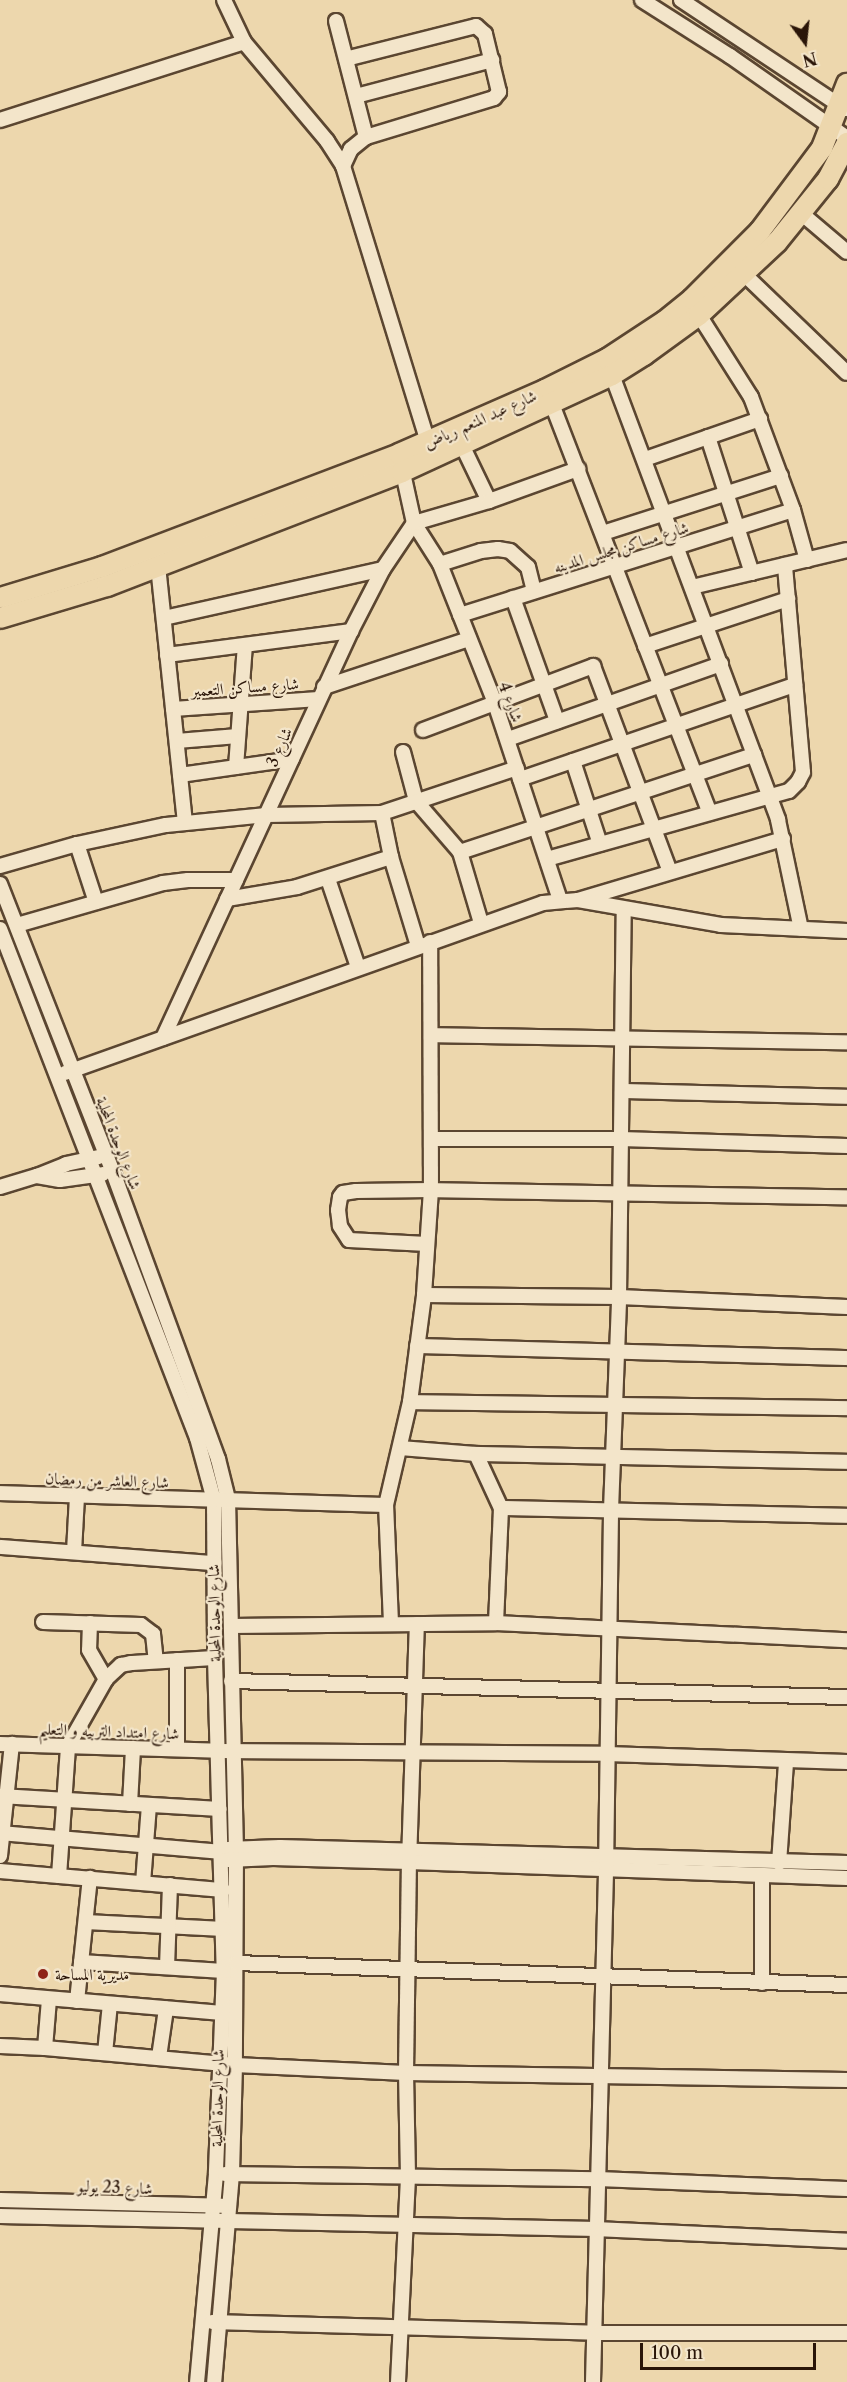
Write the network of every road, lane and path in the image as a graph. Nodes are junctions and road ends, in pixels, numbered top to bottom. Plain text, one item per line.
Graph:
1 (224, 0) edge
2 (642, 0) edge
3 (681, 0) edge
4 (336, 21) dead end
5 (244, 42) junction
6 (346, 59) junction
7 (492, 60) junction
8 (847, 84) edge
9 (356, 96) junction
10 (843, 107) edge
11 (0, 120) edge
12 (839, 132) edge
13 (366, 136) junction
14 (847, 143) edge
15 (343, 166) junction
16 (801, 213) junction
17 (847, 252) edge
18 (743, 273) junction
19 (699, 315) junction
20 (847, 373) edge
21 (612, 375) junction
22 (552, 404) junction
23 (760, 419) junction
24 (708, 437) junction
25 (428, 442) junction
26 (462, 445) junction
27 (645, 459) junction
28 (400, 463) junction
29 (578, 469) junction
30 (781, 476) junction
31 (726, 493) junction
32 (489, 501) junction
33 (793, 510) junction
34 (665, 513) junction
35 (414, 523) junction
36 (737, 528) junction
37 (603, 533) junction
38 (677, 547) junction
39 (847, 550) edge
40 (807, 560) junction
41 (440, 564) junction
42 (785, 565) junction
43 (158, 566) junction
44 (615, 566) junction
45 (383, 569) junction
46 (752, 573) junction
47 (692, 587) junction
48 (534, 591) junction
49 (44, 596) junction
50 (0, 598) edge
51 (513, 598) junction
52 (788, 599) junction
53 (460, 615) junction
54 (0, 618) edge
55 (164, 618) junction
56 (707, 626) junction
57 (351, 630) junction
58 (469, 639) junction
59 (245, 645) junction
60 (645, 646) junction
61 (167, 655) junction
62 (721, 664) junction
63 (544, 685) junction
64 (660, 685) junction
65 (795, 686) junction
66 (321, 693) junction
67 (495, 703) junction
68 (241, 704) junction
69 (607, 704) junction
70 (736, 705) junction
71 (173, 709) junction
72 (557, 721) junction
73 (676, 726) junction
74 (423, 730) dead end
75 (238, 736) junction
76 (508, 739) junction
77 (177, 741) junction
78 (622, 744) junction
79 (403, 752) dead end
80 (754, 754) junction
81 (292, 759) junction
82 (573, 761) junction
83 (236, 767) junction
84 (519, 773) junction
85 (694, 774) junction
86 (180, 775) junction
87 (640, 792) junction
88 (769, 796) junction
89 (416, 801) junction
90 (589, 809) junction
91 (382, 813) junction
92 (710, 813) junction
93 (267, 815) junction
94 (185, 823) junction
95 (536, 827) junction
96 (654, 829) junction
97 (783, 839) junction
98 (77, 844) junction
99 (600, 844) junction
100 (460, 852) junction
101 (391, 857) junction
102 (547, 859) junction
103 (0, 866) edge
104 (670, 872) junction
105 (328, 879) junction
106 (236, 880) junction
107 (0, 884) edge
108 (227, 899) junction
109 (560, 900) junction
110 (578, 900) junction
111 (96, 902) junction
112 (624, 910) junction
113 (481, 923) junction
114 (17, 925) junction
115 (0, 929) edge
116 (801, 929) junction
117 (847, 931) edge
118 (424, 944) junction
119 (358, 967) junction
120 (431, 1035) junction
121 (163, 1038) junction
122 (622, 1038) junction
123 (847, 1042) edge
124 (73, 1070) junction
125 (57, 1076) junction
126 (622, 1091) junction
127 (847, 1097) edge
128 (431, 1139) junction
129 (621, 1139) junction
130 (847, 1146) edge
131 (106, 1155) junction
132 (89, 1159) junction
133 (112, 1172) junction
134 (96, 1175) junction
135 (37, 1176) junction
136 (0, 1187) edge
137 (431, 1190) junction
138 (620, 1193) junction
139 (847, 1197) edge
140 (427, 1244) junction
141 (424, 1294) junction
142 (619, 1298) junction
143 (847, 1307) edge
144 (417, 1346) junction
145 (618, 1351) junction
146 (847, 1358) edge
147 (410, 1402) junction
148 (616, 1406) junction
149 (847, 1408) edge
150 (400, 1448) junction
151 (476, 1454) junction
152 (613, 1457) junction
153 (847, 1462) edge
154 (0, 1493) edge
155 (77, 1496) junction
156 (214, 1500) junction
157 (228, 1500) junction
158 (387, 1505) junction
159 (501, 1508) junction
160 (611, 1510) junction
161 (847, 1516) edge
162 (0, 1547) edge
163 (74, 1552) junction
164 (214, 1563) junction
165 (43, 1622) dead end
166 (90, 1623) junction
167 (391, 1623) junction
168 (496, 1623) junction
169 (417, 1624) junction
170 (231, 1626) junction
171 (609, 1628) junction
172 (847, 1640) edge
173 (215, 1658) junction
174 (177, 1660) junction
175 (156, 1661) junction
176 (106, 1678) junction
177 (231, 1682) junction
178 (414, 1687) junction
179 (609, 1691) junction
180 (847, 1697) edge
181 (6, 1744) edge
182 (68, 1746) junction
183 (133, 1748) junction
184 (177, 1749) junction
185 (233, 1750) junction
186 (218, 1751) junction
187 (411, 1751) junction
188 (607, 1754) junction
189 (786, 1762) junction
190 (847, 1762) edge
191 (3, 1796) edge
192 (64, 1800) junction
193 (130, 1804) junction
194 (149, 1805) junction
195 (220, 1809) junction
196 (1, 1833) edge
197 (61, 1838) junction
198 (146, 1845) junction
199 (228, 1854) junction
200 (0, 1856) edge
201 (409, 1856) junction
202 (779, 1863) junction
203 (847, 1863) edge
204 (606, 1864) junction
205 (0, 1871) edge
206 (59, 1876) junction
207 (762, 1876) junction
208 (90, 1878) junction
209 (847, 1878) edge
210 (143, 1883) junction
211 (170, 1885) junction
212 (223, 1890) junction
213 (86, 1922) junction
214 (169, 1926) junction
215 (224, 1929) junction
216 (81, 1962) junction
217 (167, 1967) junction
218 (230, 1967) junction
219 (408, 1970) junction
220 (602, 1977) junction
221 (762, 1983) junction
222 (847, 1985) edge
223 (0, 1994) edge
224 (49, 1999) junction
225 (77, 2001) junction
226 (110, 2004) junction
227 (166, 2008) junction
228 (222, 2013) junction
229 (0, 2046) edge
230 (45, 2048) junction
231 (105, 2053) junction
232 (159, 2057) junction
233 (228, 2065) junction
234 (406, 2073) junction
235 (600, 2076) junction
236 (847, 2080) edge
237 (216, 2174) junction
238 (232, 2174) junction
239 (408, 2176) junction
240 (598, 2179) junction
241 (847, 2189) edge
242 (0, 2200) edge
243 (213, 2206) junction
244 (230, 2207) junction
245 (0, 2216) edge
246 (212, 2222) junction
247 (228, 2222) junction
248 (406, 2225) junction
249 (597, 2229) junction
250 (847, 2241) edge
251 (204, 2322) junction
252 (220, 2323) junction
253 (400, 2327) junction
254 (596, 2333) junction
255 (847, 2333) edge
256 (197, 2382) edge
257 (214, 2382) edge
258 (398, 2382) edge
259 (593, 2382) edge

1 - 5 street
2 - 12 street
3 - 10 street
4 - 6 street
5 - 11 street
5 - 15 street
6 - 7 street
6 - 9 street
7 - 9 street
7 - 13 street
8 - 10 highway, شارع عبد المنعم رياض
9 - 13 street
10 - 12 highway, شارع عبد المنعم رياض
12 - 25 highway, شارع عبد المنعم رياض
13 - 15 street
14 - 16 highway, شارع عبد المنعم رياض
15 - 25 street
16 - 17 street
16 - 18 highway, شارع عبد المنعم رياض
18 - 19 highway, شارع عبد المنعم رياض
18 - 20 street
19 - 21 highway, شارع عبد المنعم رياض
19 - 23 street
21 - 22 highway, شارع عبد المنعم رياض
21 - 27 street
22 - 26 highway, شارع عبد المنعم رياض
22 - 29 street
23 - 24 street
23 - 30 street
24 - 27 street
24 - 31 street
25 - 28 highway, شارع عبد المنعم رياض
26 - 28 highway, شارع عبد المنعم رياض
26 - 32 street
27 - 34 street
28 - 35 street
28 - 43 highway, شارع عبد المنعم رياض
28 - 49 highway, شارع عبد المنعم رياض
29 - 32 street
29 - 37 street
30 - 31 street
30 - 33 street
31 - 34 street
31 - 36 street
32 - 35 street
33 - 36 street, شارع مساكن مجلس المدينه
33 - 40 street
34 - 37 street
34 - 38 street
35 - 41 street, شارع 4
35 - 45 street, شارع 3
36 - 38 street, شارع مساكن مجلس المدينه
36 - 46 street
37 - 44 street
38 - 44 street, شارع مساكن مجلس المدينه
38 - 47 street
39 - 40 street
40 - 42 street
41 - 48 street
41 - 53 street, شارع 4
42 - 46 street
42 - 52 street
43 - 49 highway, شارع عبد المنعم رياض
43 - 55 street
44 - 48 street, شارع مساكن مجلس المدينه
44 - 60 street
45 - 55 street
45 - 57 street, شارع 3
46 - 47 street
47 - 56 street
48 - 51 street, شارع مساكن مجلس المدينه
49 - 50 highway, شارع عبد المنعم رياض
49 - 54 highway, شارع عبد المنعم رياض
51 - 53 street, شارع مساكن مجلس المدينه
51 - 63 street
52 - 56 street
52 - 65 street
53 - 58 street, شارع 4
55 - 61 street
56 - 60 street
56 - 62 street
57 - 59 street
57 - 66 street, شارع 3
58 - 66 street, شارع مساكن التعمير
58 - 67 street, شارع 4
59 - 61 street
59 - 68 street
60 - 64 street
61 - 71 street
62 - 64 street
62 - 70 street
63 - 67 street
63 - 69 street
63 - 72 street
64 - 69 street
64 - 73 street
65 - 70 street
65 - 88 street
66 - 68 street, شارع مساكن التعمير
66 - 81 street, شارع 3
67 - 74 street
67 - 76 street, شارع 4
68 - 71 street, شارع مساكن التعمير
68 - 75 street
69 - 72 street
69 - 78 street
70 - 73 street
70 - 80 street
71 - 77 street
72 - 76 street
73 - 78 street
73 - 85 street
75 - 77 street
75 - 83 street
76 - 84 street, شارع 4
77 - 86 street
78 - 82 street
78 - 87 street
79 - 89 street
80 - 85 street
80 - 88 street
81 - 83 street
81 - 93 street, شارع 3
82 - 84 street
82 - 90 street
83 - 86 street
84 - 89 street
84 - 95 street, شارع 4
85 - 87 street
85 - 92 street
86 - 94 street
87 - 90 street
87 - 96 street
88 - 92 street
88 - 97 street
89 - 91 street
89 - 100 street
90 - 95 street
90 - 99 street
91 - 93 street
91 - 101 street
92 - 96 street
93 - 94 street
93 - 106 street, شارع 3
94 - 98 street
95 - 100 street
95 - 102 street, شارع 4
96 - 99 street
96 - 104 street
97 - 104 street
97 - 116 street
98 - 103 street
98 - 111 street
99 - 102 street
100 - 113 street
101 - 105 street
101 - 118 street
102 - 109 street, شارع 4
104 - 110 street
105 - 108 street
105 - 119 street
106 - 108 street, شارع 3
106 - 111 street
107 - 114 street, شارع الوحدة المحلية
108 - 121 street, شارع 3
109 - 110 street
109 - 113 street
110 - 112 street
111 - 114 street
112 - 116 street
112 - 122 street
113 - 118 street
114 - 124 street, شارع الوحدة المحلية
115 - 125 street, شارع الوحدة المحلية
116 - 117 street
118 - 119 street
118 - 120 street
119 - 121 street
120 - 122 street
120 - 128 street
121 - 124 street
122 - 123 street
122 - 126 street
124 - 125 street
124 - 131 street, شارع الوحدة المحلية
125 - 132 street, شارع الوحدة المحلية
126 - 127 street
126 - 129 street
128 - 129 street
128 - 137 street
129 - 130 street
129 - 138 street
131 - 132 street
131 - 133 street, شارع الوحدة المحلية
132 - 134 street, شارع الوحدة المحلية
132 - 135 street
133 - 134 street
133 - 157 street, شارع الوحدة المحلية
134 - 135 street
134 - 156 street, شارع الوحدة المحلية
135 - 136 street
137 - 138 street
137 - 140 street
137 - 140 street
138 - 139 street
138 - 142 street
140 - 141 street
141 - 142 street
141 - 144 street
142 - 143 street
142 - 145 street
144 - 145 street
144 - 147 street
145 - 146 street
145 - 148 street
147 - 148 street
147 - 150 street
148 - 149 street
148 - 152 street
150 - 151 street
150 - 158 street
151 - 152 street
151 - 159 street
152 - 153 street
152 - 160 street
154 - 155 street, شارع العاشر من رمضان
155 - 156 street, شارع العاشر من رمضان
155 - 163 street
156 - 157 street, شارع العاشر من رمضان
156 - 164 street, شارع الوحدة المحلية
157 - 158 street, شارع العاشر من رمضان
157 - 170 street, شارع الوحدة المحلية
158 - 167 street
159 - 160 street
159 - 168 street
160 - 161 street
160 - 171 street
162 - 163 street
163 - 164 street
164 - 173 street, شارع الوحدة المحلية
165 - 166 street
166 - 175 street
166 - 176 street
167 - 169 street
167 - 170 street
168 - 169 street
168 - 171 street
169 - 178 street
170 - 177 street, شارع الوحدة المحلية
171 - 172 street
171 - 179 street
173 - 174 street
173 - 186 street, شارع الوحدة المحلية
174 - 175 street
174 - 184 street
175 - 176 street
176 - 182 street
177 - 178 street
177 - 185 street, شارع الوحدة المحلية
178 - 179 street
178 - 187 street
179 - 180 street
179 - 188 street
181 - 182 street, شارع امتداد التربيه و التعليم
181 - 191 street
182 - 183 street, شارع امتداد التربيه و التعليم
182 - 192 street
183 - 184 street, شارع امتداد التربيه و التعليم
183 - 193 street
184 - 186 street, شارع امتداد التربيه و التعليم
185 - 186 street, شارع امتداد التربيه و التعليم
185 - 187 street, شارع امتداد التربيه و التعليم
185 - 199 street, شارع الوحدة المحلية
186 - 195 street, شارع الوحدة المحلية
187 - 188 street, شارع امتداد التربيه و التعليم
187 - 201 street
188 - 189 street, شارع امتداد التربيه و التعليم
188 - 204 street
189 - 190 street, شارع امتداد التربيه و التعليم
189 - 202 street
191 - 192 street
191 - 196 street
192 - 193 street
192 - 197 street
193 - 194 street
194 - 195 street
194 - 198 street
195 - 199 street, شارع الوحدة المحلية
196 - 197 street
196 - 200 street
197 - 198 street
197 - 206 street
198 - 199 street
198 - 210 street
199 - 201 street
199 - 212 street, شارع الوحدة المحلية
199 - 218 street, شارع الوحدة المحلية
201 - 204 street
201 - 219 street
202 - 203 street
202 - 204 street
204 - 207 street
204 - 220 street
205 - 206 street
206 - 208 street
207 - 209 street
207 - 221 street
208 - 210 street
208 - 213 street
210 - 211 street
211 - 212 street
211 - 214 street
212 - 215 street, شارع الوحدة المحلية
213 - 214 street
213 - 216 street
214 - 215 street
214 - 217 street
215 - 218 street, شارع الوحدة المحلية
216 - 217 street
216 - 225 street
217 - 218 street
218 - 219 street
218 - 228 street, شارع الوحدة المحلية
218 - 233 street, شارع الوحدة المحلية
219 - 220 street
219 - 234 street
220 - 221 street
220 - 235 street
221 - 222 street
223 - 224 street
224 - 225 street
224 - 230 street
225 - 226 street
226 - 227 street
226 - 231 street
227 - 228 street
227 - 232 street
228 - 233 street, شارع الوحدة المحلية
229 - 230 street
230 - 231 street
231 - 232 street
232 - 233 street
233 - 234 street
233 - 237 street, شارع الوحدة المحلية
233 - 238 street, شارع الوحدة المحلية
234 - 235 street
234 - 239 street
235 - 236 street
235 - 240 street
237 - 238 street
237 - 243 street, شارع الوحدة المحلية
238 - 239 street
238 - 244 street, شارع الوحدة المحلية
239 - 240 street
239 - 248 street
240 - 241 street
240 - 249 street
242 - 243 street, شارع 23 يوليو
243 - 244 street, شارع 23 يوليو
243 - 246 street, شارع الوحدة المحلية
244 - 247 street, شارع الوحدة المحلية
245 - 246 street, شارع 23 يوليو
246 - 247 street, شارع 23 يوليو
246 - 251 street, شارع الوحدة المحلية
247 - 248 street, شارع 23 يوليو
247 - 252 street, شارع الوحدة المحلية
248 - 249 street, شارع 23 يوليو
248 - 253 street
249 - 250 street, شارع 23 يوليو
249 - 254 street
251 - 252 street
251 - 256 street, شارع الوحدة المحلية
252 - 253 street
252 - 257 street, شارع الوحدة المحلية
253 - 254 street
253 - 258 street
254 - 255 street
254 - 259 street

